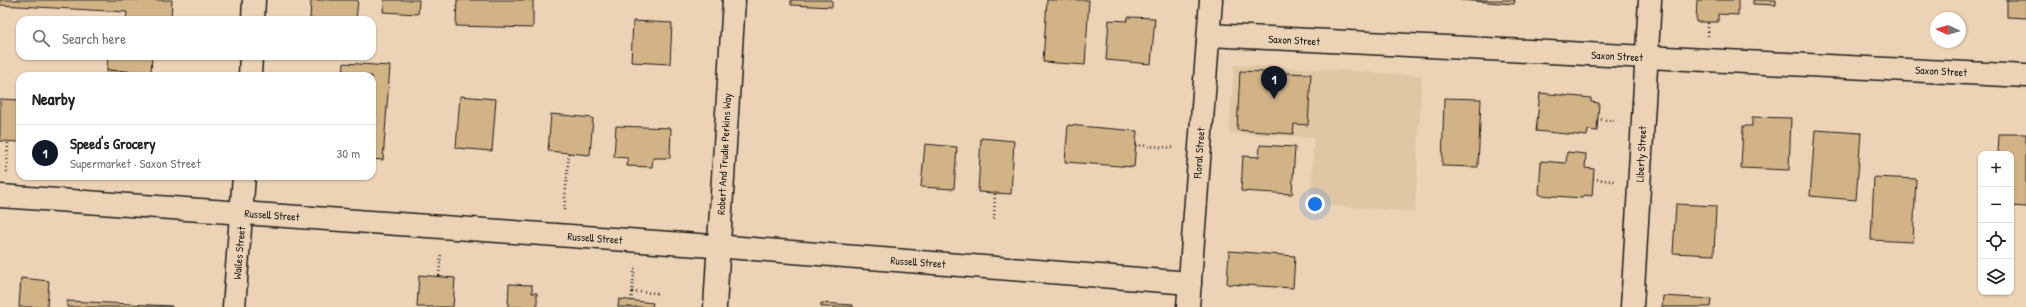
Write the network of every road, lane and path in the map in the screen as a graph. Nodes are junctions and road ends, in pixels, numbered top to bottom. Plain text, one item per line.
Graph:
1 (254, 0) edge
2 (734, 0) edge
3 (1211, 0) edge
4 (1650, 0) edge
5 (253, 16) edge
6 (1708, 22) dead end
7 (1708, 26) dead end
8 (1209, 35) junction
9 (1647, 57) junction
10 (251, 60) edge
11 (250, 72) edge
12 (2026, 76) edge
13 (1136, 145) dead end
14 (1174, 148) dead end
15 (569, 153) dead end
16 (1593, 179) dead end
17 (244, 180) edge
18 (1615, 181) dead end
19 (995, 192) dead end
20 (0, 196) edge
21 (242, 213) junction
22 (994, 219) dead end
23 (562, 236) junction
24 (638, 241) junction
25 (719, 247) junction
26 (1190, 283) junction
27 (632, 292) junction
28 (659, 293) dead end
29 (631, 301) dead end
30 (234, 307) edge
31 (715, 307) edge
32 (1188, 307) edge
33 (1632, 307) edge

1 - 5 street
2 - 25 street, Robert And Trudie Perkins Way
3 - 8 street, Floral Street
4 - 9 street, Liberty Street
6 - 7 path
8 - 9 street, Saxon Street
8 - 26 street, Floral Street
9 - 12 street, Saxon Street
9 - 33 street, Liberty Street
10 - 11 street
13 - 14 path
15 - 23 path
16 - 18 path
17 - 21 street, Wailes Street
19 - 22 path
20 - 21 street, Russell Street
21 - 23 street, Russell Street
21 - 30 street, Wailes Street
23 - 24 street, Russell Street
24 - 25 street, Russell Street
24 - 27 path
25 - 26 street, Russell Street
25 - 31 street, Robert And Trudie Perkins Way
26 - 32 street, Floral Street
27 - 28 path
27 - 29 path

